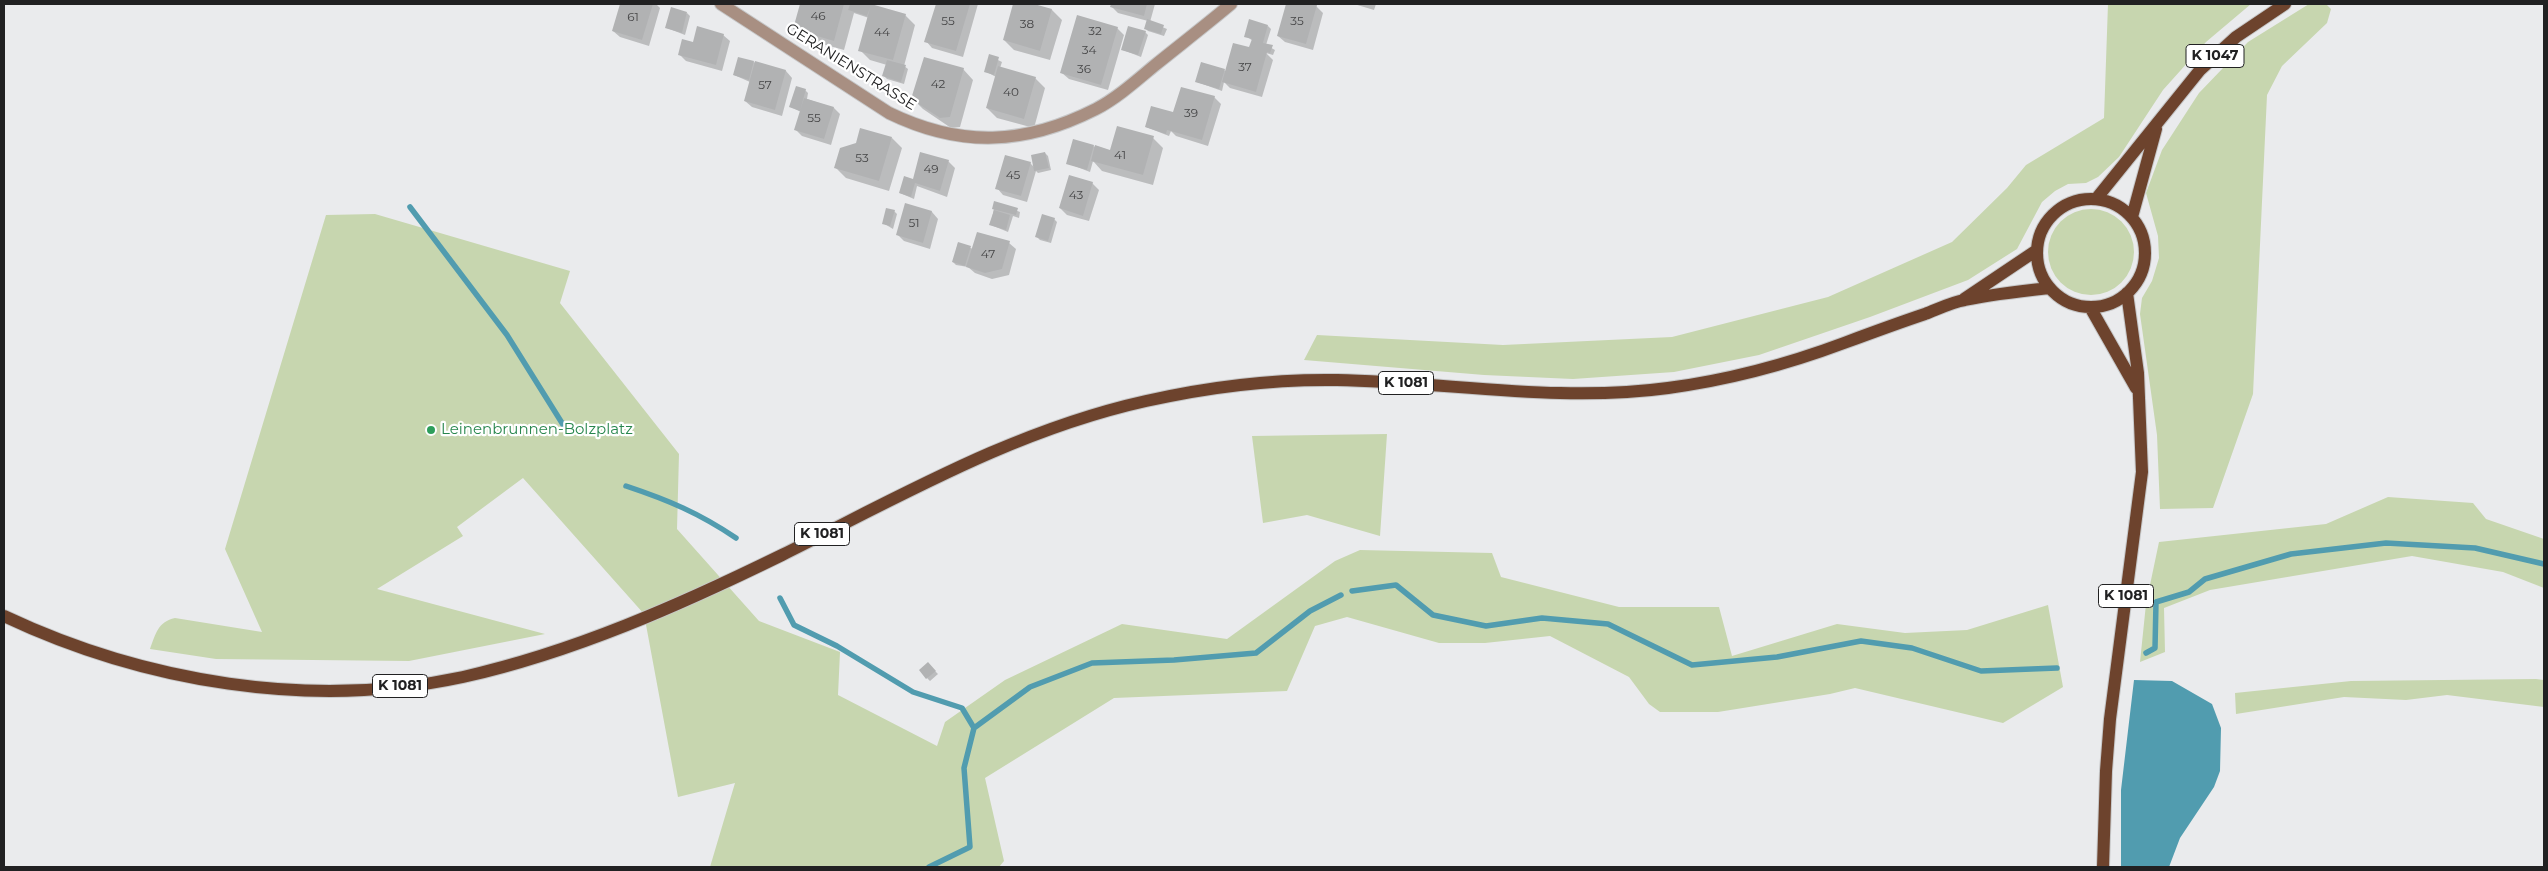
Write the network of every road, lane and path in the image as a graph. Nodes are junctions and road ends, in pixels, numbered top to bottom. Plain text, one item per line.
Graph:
1 (721, 4) edge
2 (1231, 4) edge
3 (2284, 4) edge
4 (2158, 122) junction
5 (2096, 198) junction
6 (2132, 216) junction
7 (2037, 250) junction
8 (2050, 288) junction
9 (2127, 294) junction
10 (1962, 300) junction
11 (2090, 307) junction
12 (2138, 393) junction
13 (4, 616) edge
14 (2103, 867) edge

1 - 2 street, GERANIENSTRASSE
3 - 4 main road, K 1047
4 - 5 main road, K 1047
4 - 6 main road, K 1047
5 - 6 main road
5 - 7 main road
6 - 9 main road
7 - 8 main road
7 - 10 main road, K 1081
8 - 10 main road, K 1081
8 - 11 main road
9 - 11 main road
9 - 12 main road, K 1081
10 - 13 main road, K 1081
11 - 12 main road, K 1081
12 - 14 main road, K 1081

